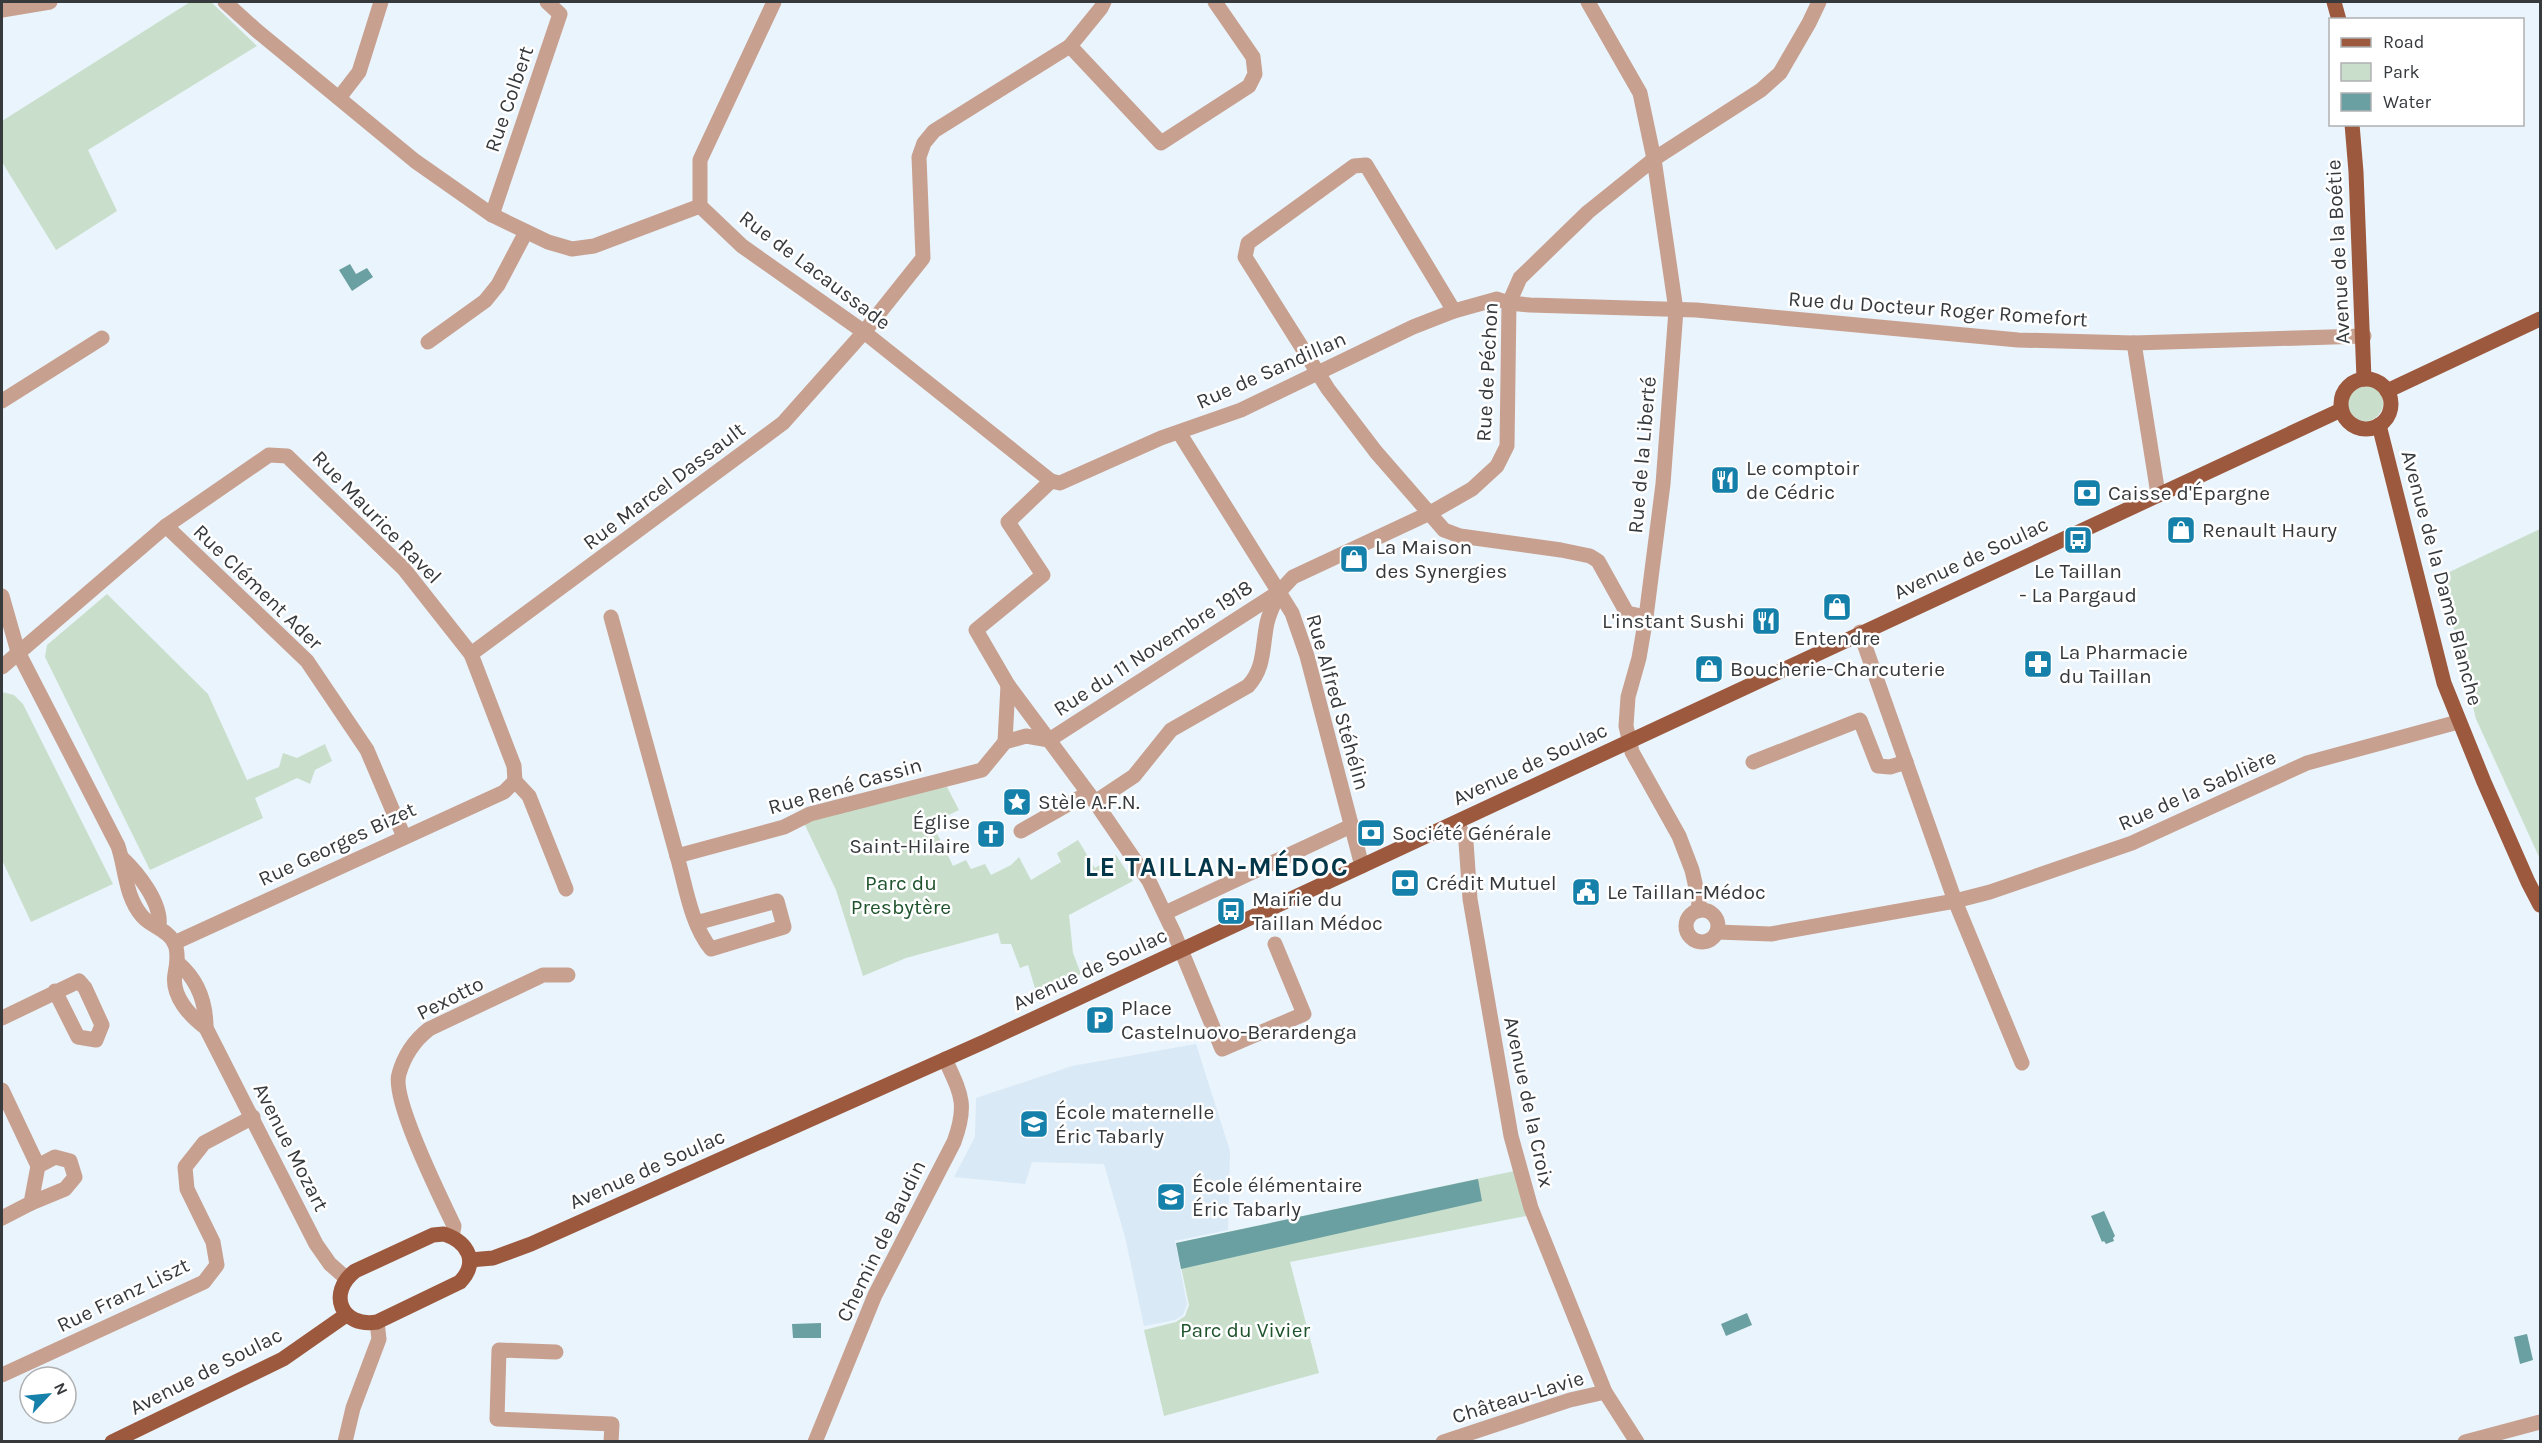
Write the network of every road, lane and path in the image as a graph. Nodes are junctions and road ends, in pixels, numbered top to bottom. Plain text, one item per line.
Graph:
1 (50, 2) edge
2 (225, 2) edge
3 (381, 2) edge
4 (547, 2) edge
5 (774, 2) edge
6 (1104, 2) edge
7 (1215, 2) edge
8 (1588, 2) edge
9 (1819, 2) edge
10 (2334, 2) edge
11 (2, 10) edge
12 (2338, 18) edge
13 (1070, 46) junction
14 (339, 98) junction
15 (2352, 126) edge
16 (1654, 159) junction
17 (700, 206) junction
18 (492, 215) junction
19 (526, 232) junction
20 (1509, 303) junction
21 (1676, 310) junction
22 (1454, 311) junction
23 (2541, 319) edge
24 (864, 332) junction
25 (2364, 336) junction
26 (102, 338) dead end
27 (428, 342) dead end
28 (2134, 343) junction
29 (1318, 373) junction
30 (2364, 379) junction
31 (2387, 391) junction
32 (2, 401) edge
33 (2341, 410) junction
34 (2379, 425) junction
35 (1180, 434) junction
36 (1051, 481) junction
37 (2158, 494) junction
38 (1430, 513) junction
39 (166, 526) junction
40 (1279, 592) junction
41 (2, 596) edge
42 (611, 617) dead end
43 (1646, 617) junction
44 (1860, 632) junction
45 (2, 634) edge
46 (18, 652) junction
47 (471, 654) junction
48 (2, 667) edge
49 (1008, 685) junction
50 (2458, 722) junction
51 (1049, 740) junction
52 (1629, 741) junction
53 (1005, 742) junction
54 (1753, 762) dead end
55 (1906, 762) junction
56 (515, 781) junction
57 (1091, 797) junction
58 (1457, 822) junction
59 (1351, 826) junction
60 (1021, 831) dead end
61 (404, 837) junction
62 (677, 856) junction
63 (1362, 866) junction
64 (566, 889) dead end
65 (1955, 901) junction
66 (2541, 905) edge
67 (1698, 910) junction
68 (1165, 912) junction
69 (696, 923) junction
70 (1717, 932) junction
71 (174, 942) junction
72 (1275, 944) dead end
73 (1182, 949) junction
74 (568, 975) dead end
75 (55, 991) dead end
76 (2, 1018) edge
77 (945, 1059) junction
78 (2022, 1063) dead end
79 (2, 1090) edge
80 (253, 1117) junction
81 (38, 1166) junction
82 (31, 1203) junction
83 (2, 1218) edge
84 (452, 1237) junction
85 (470, 1260) junction
86 (346, 1278) junction
87 (346, 1315) junction
88 (377, 1322) junction
89 (556, 1352) dead end
90 (2, 1375) edge
91 (1605, 1392) junction
92 (2541, 1422) edge
93 (112, 1442) edge
94 (345, 1442) edge
95 (611, 1442) edge
96 (816, 1442) edge
97 (1443, 1442) edge
98 (1637, 1442) edge
99 (2465, 1442) edge

1 - 11 street
2 - 14 street
3 - 14 street
4 - 18 street, Rue Colbert
5 - 17 street
6 - 13 street, Rue Marcel Dassault
7 - 13 street
8 - 16 street, Rue de la Liberté
9 - 16 street, Rue de Péchon
10 - 12 main road
13 - 24 street, Rue Marcel Dassault
14 - 18 street
15 - 25 main road, Avenue de la Boétie
16 - 20 street, Rue de Péchon
16 - 21 street, Rue de la Liberté
17 - 19 street
17 - 24 street, Rue de Lacaussade
18 - 19 street
19 - 27 street
20 - 21 street, Rue du Docteur Roger Romefort
20 - 22 street, Rue de Sandillan
20 - 38 street, Rue de Péchon
21 - 28 street, Rue du Docteur Roger Romefort
21 - 43 street, Rue de la Liberté
22 - 29 street, Rue de Sandillan
22 - 29 street
23 - 31 main road
24 - 36 street, Rue de Lacaussade
24 - 47 street, Rue Marcel Dassault
25 - 28 street, Rue du Docteur Roger Romefort
25 - 30 main road, Avenue de la Boétie
26 - 32 street
28 - 37 street
29 - 35 street, Rue de Sandillan
29 - 38 street
30 - 31 main road
30 - 33 main road
31 - 34 main road
33 - 34 main road
33 - 37 main road, Avenue de Soulac
34 - 50 main road, Avenue de la Dame Blanche
35 - 36 street, Rue de Sandillan
35 - 40 street, Rue Alfred Stéhélin
36 - 49 street
37 - 44 main road, Avenue de Soulac
38 - 40 street, Rue de Péchon
38 - 43 street
39 - 46 street, Rue Maurice Ravel
39 - 47 street, Rue Maurice Ravel
39 - 61 street, Rue Clément Ader
40 - 51 street, Rue du 11 Novembre 1918
40 - 57 street
40 - 59 street, Rue Alfred Stéhélin
41 - 46 street
42 - 62 street
43 - 52 street, Rue de la Liberté
44 - 52 main road, Avenue de Soulac
44 - 55 street
45 - 46 street
46 - 48 street, Rue Maurice Ravel
46 - 71 street
47 - 56 street, Rue Maurice Ravel
49 - 51 street
49 - 53 street
50 - 65 street, Rue de la Sablière
50 - 66 main road, Avenue de la Dame Blanche
51 - 53 street
51 - 57 street
52 - 58 main road, Avenue de Soulac
52 - 67 street, Rue de la Liberté
53 - 62 street, Rue René Cassin
54 - 55 street
55 - 65 street
56 - 61 street, Rue Georges Bizet
56 - 64 street
57 - 60 street
57 - 68 street
58 - 63 main road, Avenue de Soulac
58 - 91 street, Avenue de la Croix
59 - 63 street, Rue Alfred Stéhélin
59 - 68 street
61 - 71 street, Rue Georges Bizet
62 - 69 street
63 - 73 main road, Avenue de Soulac
65 - 70 street, Rue de la Sablière
65 - 78 street
67 - 70 street
67 - 70 street
68 - 73 street
69 - 69 street
71 - 80 street, Avenue Mozart
72 - 73 street
73 - 77 main road, Avenue de Soulac
74 - 84 street, Pexotto
75 - 76 street
77 - 85 main road, Avenue de Soulac
77 - 96 street, Chemin de Baudin
79 - 81 street
80 - 86 street, Avenue Mozart
80 - 90 street, Rue Franz Liszt
81 - 82 street
81 - 82 street
82 - 83 street
84 - 85 main road
84 - 86 main road
85 - 88 main road
86 - 87 main road
87 - 88 main road
87 - 93 main road, Avenue de Soulac
88 - 94 street
89 - 95 street
91 - 97 street, Château-Lavie
91 - 98 street, Avenue de la Croix
92 - 99 street

